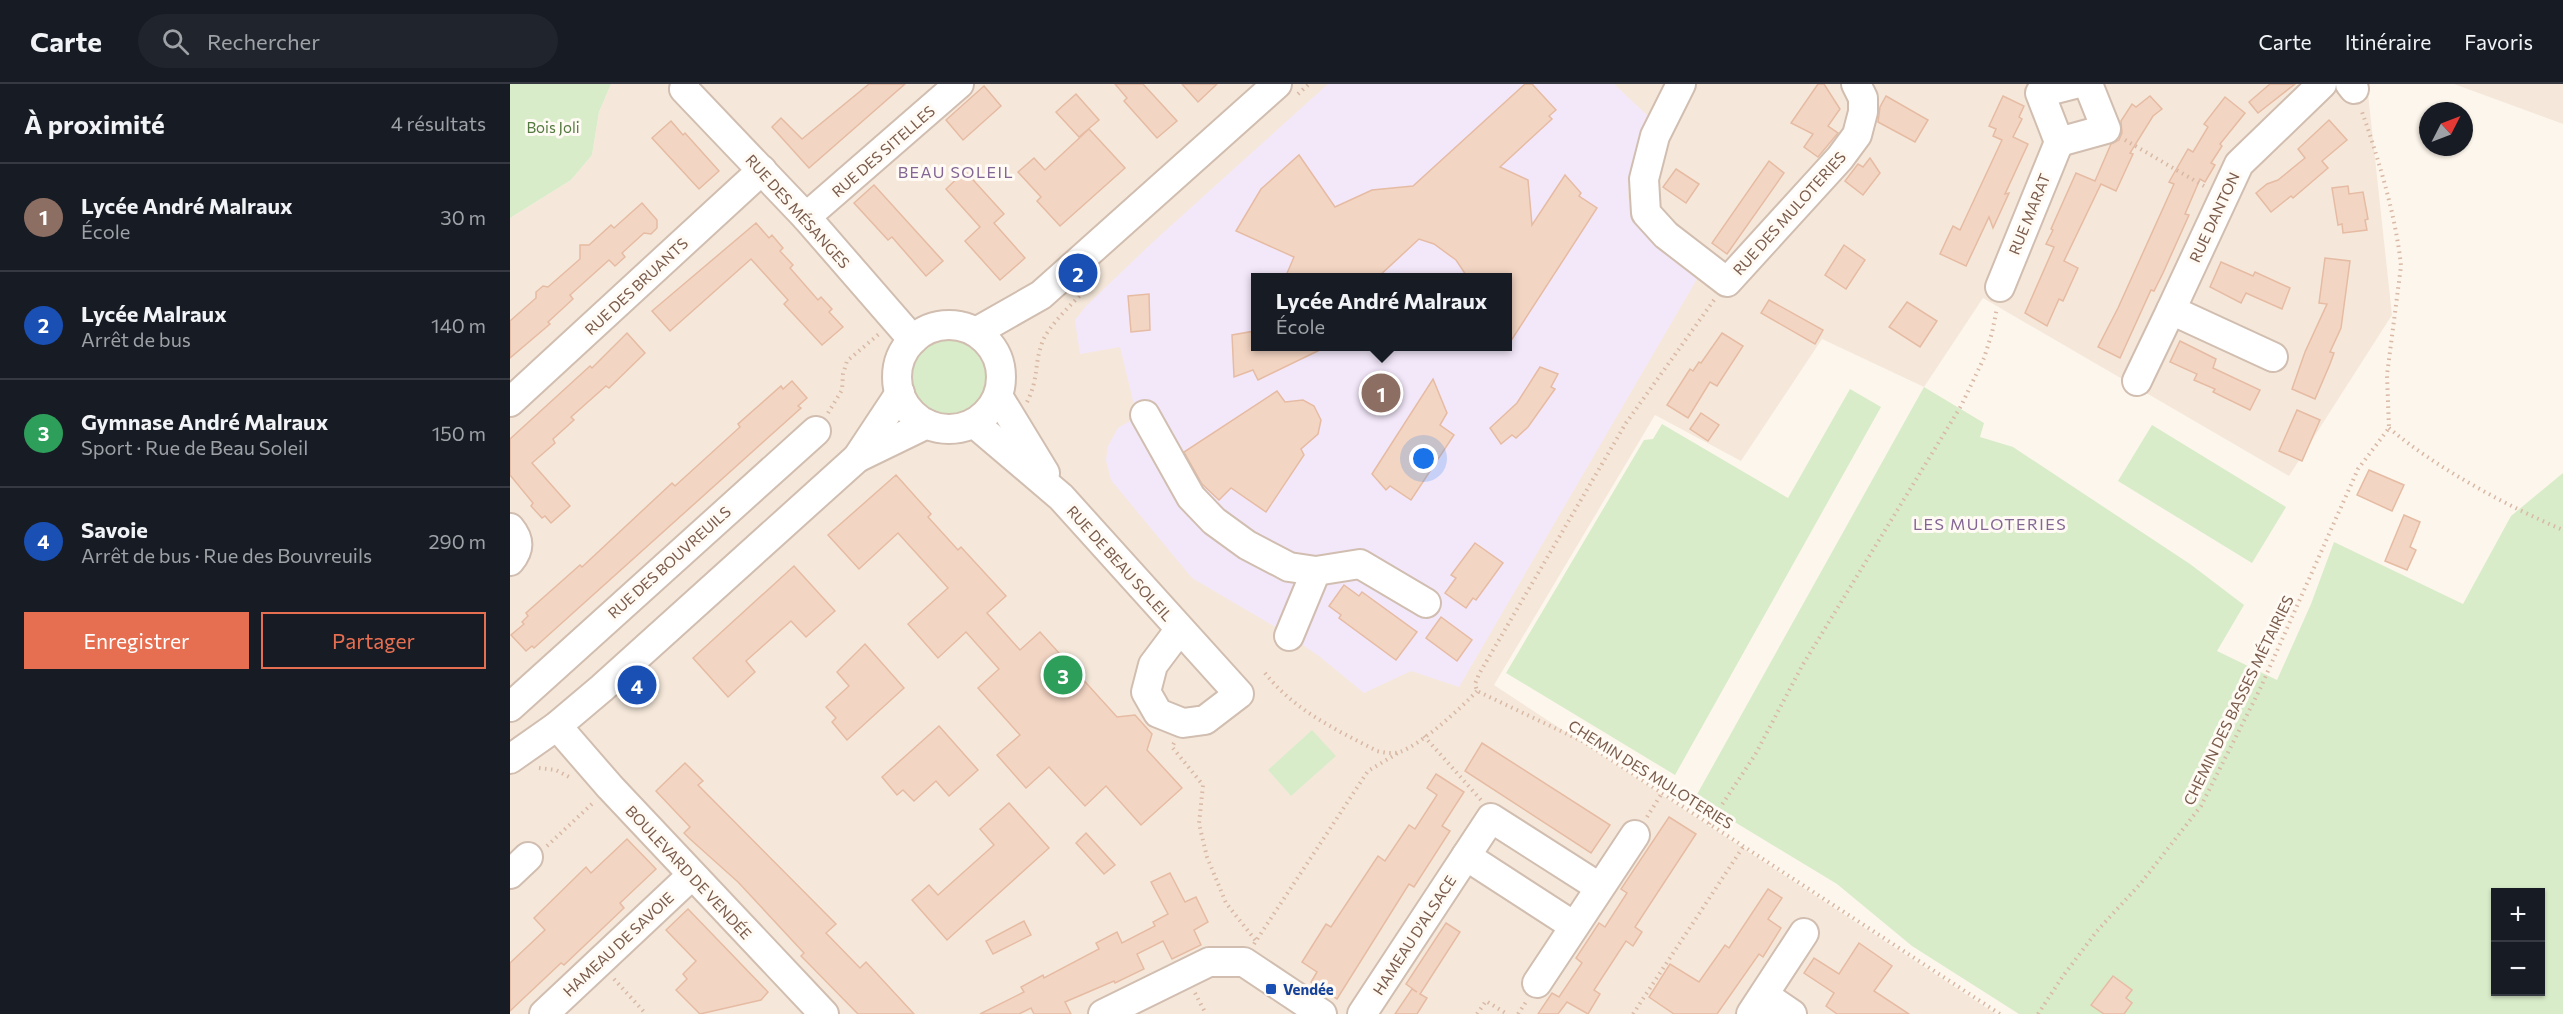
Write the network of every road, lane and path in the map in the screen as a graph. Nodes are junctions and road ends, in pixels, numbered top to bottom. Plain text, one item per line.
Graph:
1 (685, 84) edge
2 (959, 84) edge
3 (1309, 84) edge
4 (1681, 84) edge
5 (1856, 84) edge
6 (2075, 84) edge
7 (2088, 84) edge
8 (2322, 84) edge
9 (2352, 86) edge
10 (1285, 91) edge
11 (2106, 129) junction
12 (2059, 142) junction
13 (762, 170) junction
14 (2222, 197) junction
15 (806, 217) junction
16 (1096, 280) dead end
17 (1727, 282) junction
18 (2000, 287) joint
19 (1041, 295) junction
20 (2171, 310) junction
21 (976, 332) junction
22 (879, 334) dead end
23 (913, 340) junction
24 (998, 357) junction
25 (2273, 357) dead end
26 (2137, 381) dead end
27 (900, 393) junction
28 (998, 396) junction
29 (510, 402) edge
30 (1025, 406) dead end
31 (1145, 415) dead end
32 (974, 423) junction
33 (927, 424) junction
34 (2389, 428) junction
35 (816, 431) joint
36 (857, 458) junction
37 (1061, 497) junction
38 (510, 528) edge
39 (2563, 530) edge
40 (510, 561) edge
41 (1316, 571) junction
42 (1426, 603) dead end
43 (1180, 629) junction
44 (1289, 636) dead end
45 (1265, 673) dead end
46 (1477, 691) junction
47 (514, 693) edge
48 (1184, 723) junction
49 (558, 726) junction
50 (1424, 736) junction
51 (1398, 753) junction
52 (522, 763) edge
53 (575, 779) dead end
54 (610, 787) junction
55 (1491, 818) junction
56 (1709, 824) junction
57 (1635, 835) dead end
58 (1743, 847) junction
59 (1466, 856) junction
60 (519, 865) edge
61 (692, 875) junction
62 (1599, 887) junction
63 (1574, 926) junction
64 (1804, 933) dead end
65 (1250, 952) junction
66 (599, 963) junction
67 (1537, 983) dead end
68 (1758, 1005) edge
69 (544, 1014) edge
70 (646, 1014) edge
71 (824, 1014) edge
72 (1103, 1014) edge
73 (1322, 1014) edge
74 (1362, 1014) edge
75 (1478, 1014) edge
76 (1507, 1014) edge
77 (1634, 1014) edge
78 (1792, 1014) edge
79 (2000, 1014) edge
80 (2038, 1014) edge

1 - 13 street, RUE DES MÉSANGES
2 - 15 street, RUE DES SITELLES
3 - 10 path
4 - 17 street, RUE DES MULOTERIES
5 - 17 street, RUE DES MULOTERIES
6 - 12 street
7 - 11 street
8 - 14 street, RUE DANTON
9 - 34 path
10 - 19 street
11 - 12 street
11 - 14 path
12 - 18 street, RUE MARAT
13 - 15 street, RUE DES MÉSANGES
13 - 29 street, RUE DES BRUANTS
14 - 20 street, RUE DANTON
15 - 23 street, RUE DES MÉSANGES
16 - 30 path
17 - 46 path
18 - 56 path
19 - 21 street
19 - 24 street
20 - 25 street
20 - 26 street, RUE DANTON
21 - 23 street
21 - 24 street
22 - 35 path
23 - 27 street
24 - 28 street
27 - 33 street
27 - 36 street
28 - 32 street
28 - 37 street, RUE DE BEAU SOLEIL
31 - 41 street
32 - 33 street
32 - 37 street, RUE DE BEAU SOLEIL
33 - 36 street
34 - 39 path
34 - 80 path, CHEMIN DES BASSES MÉTAIRIES
35 - 47 street, RUE DES BOUVREUILS
36 - 49 street
37 - 43 street, RUE DE BEAU SOLEIL
38 - 40 street
41 - 42 street
41 - 44 street
43 - 48 street, RUE DE BEAU SOLEIL
43 - 48 street, RUE DE BEAU SOLEIL
45 - 51 path
46 - 50 path
46 - 56 path, CHEMIN DES MULOTERIES
48 - 65 path
49 - 52 street
49 - 54 street, BOULEVARD DE VENDÉE
50 - 51 path
50 - 55 path
51 - 65 path
52 - 53 path
54 - 60 path
54 - 61 street, BOULEVARD DE VENDÉE
55 - 59 street, HAMEAU D'ALSACE
55 - 62 street
56 - 58 path, CHEMIN DES MULOTERIES
57 - 62 street
58 - 77 path
58 - 79 path, CHEMIN DES MULOTERIES
59 - 63 street
59 - 74 street, HAMEAU D'ALSACE
61 - 66 street, HAMEAU DE SAVOIE
61 - 71 street, BOULEVARD DE VENDÉE
62 - 63 street
63 - 67 street
64 - 68 street
65 - 72 street
65 - 73 street
66 - 69 street, HAMEAU DE SAVOIE
66 - 70 path
68 - 78 street
75 - 76 path

